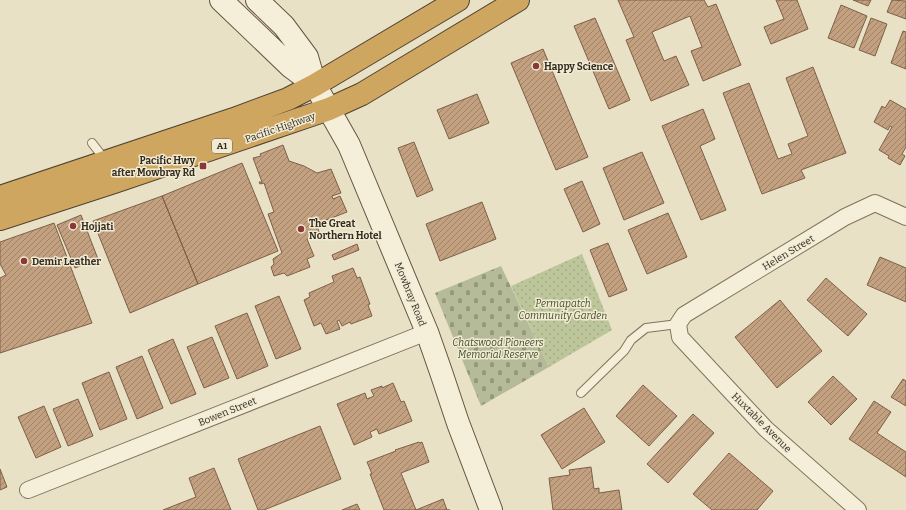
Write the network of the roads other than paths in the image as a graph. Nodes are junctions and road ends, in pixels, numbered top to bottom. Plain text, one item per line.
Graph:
1 (221, 0) edge
2 (257, 0) edge
3 (458, 0) edge
4 (518, 0) edge
5 (315, 85) junction
6 (329, 109) junction
7 (92, 143) dead end
8 (106, 162) junction
9 (0, 197) edge
10 (906, 216) edge
11 (0, 219) edge
12 (678, 324) junction
13 (427, 332) junction
14 (581, 393) dead end
15 (28, 490) dead end
16 (491, 510) edge
17 (858, 510) edge

1 - 5 main road, Mowbray Road
2 - 5 main road, Mowbray Road
3 - 5 highway, A1
4 - 6 highway, Pacific Highway / A1
5 - 6 main road, Mowbray Road
5 - 8 highway, A1
6 - 11 highway, Pacific Highway / A1
6 - 13 main road, Mowbray Road
7 - 8 lane
8 - 9 highway, A1
10 - 12 street, Helen Street
12 - 14 lane
12 - 17 street, Huxtable Avenue
13 - 15 street, Bowen Street
13 - 16 main road, Mowbray Road

